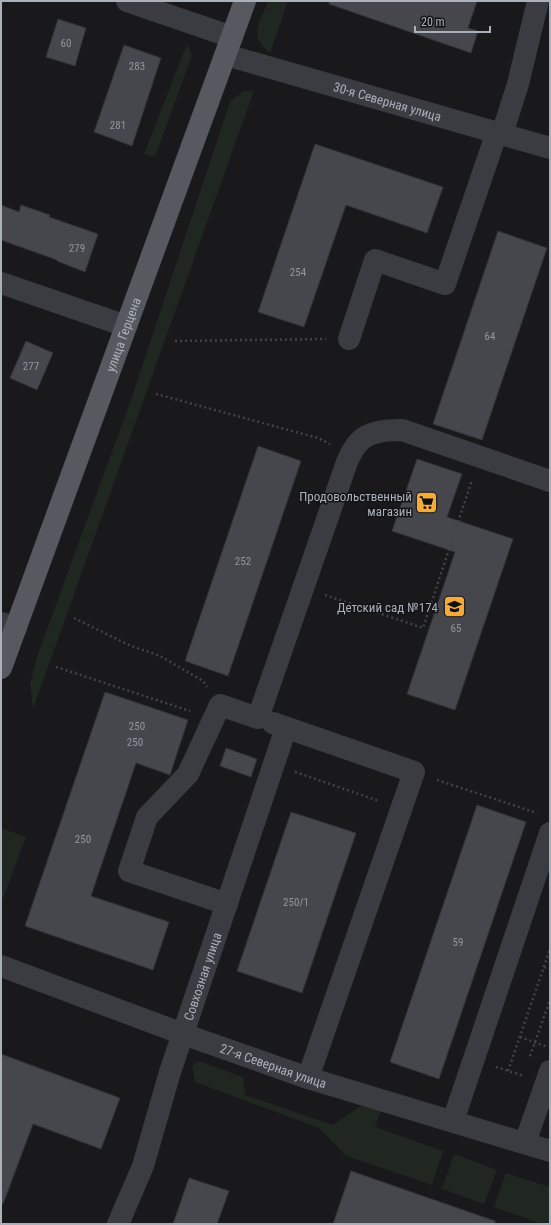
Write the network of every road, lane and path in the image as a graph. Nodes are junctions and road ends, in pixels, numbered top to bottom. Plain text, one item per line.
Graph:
1 (127, 1) edge
2 (245, 1) edge
3 (538, 1) edge
4 (229, 46) junction
5 (499, 133) junction
6 (550, 148) edge
7 (1, 283) edge
8 (126, 326) junction
9 (348, 339) joint
10 (175, 341) dead end
11 (156, 394) dead end
12 (480, 457) junction
13 (347, 462) junction
14 (550, 481) edge
15 (303, 588) junction
16 (74, 618) dead end
17 (8, 626) edge
18 (56, 667) dead end
19 (1, 668) edge
20 (217, 712) junction
21 (258, 718) junction
22 (286, 728) junction
23 (274, 764) junction
24 (414, 772) junction
25 (401, 808) junction
26 (546, 824) edge
27 (227, 904) junction
28 (550, 949) edge
29 (1, 966) edge
30 (544, 967) junction
31 (550, 969) edge
32 (550, 1000) edge
33 (183, 1034) junction
34 (520, 1037) junction
35 (535, 1042) junction
36 (550, 1048) edge
37 (473, 1058) junction
38 (528, 1062) dead end
39 (526, 1069) dead end
40 (508, 1071) junction
41 (524, 1076) junction
42 (548, 1077) edge
43 (308, 1078) junction
44 (452, 1121) junction
45 (525, 1143) junction
46 (550, 1151) edge
47 (118, 1224) edge

1 - 4 street, 30-я Северная улица
2 - 4 main road, улица Герцена
3 - 5 street
4 - 5 street, 30-я Северная улица
4 - 8 main road, улица Герцена
5 - 6 street, 30-я Северная улица
5 - 9 street
7 - 8 street
8 - 17 main road, улица Герцена
9 - 10 path
11 - 13 path
12 - 13 street
12 - 14 street
12 - 15 path
13 - 15 street
15 - 21 street
16 - 20 path
17 - 19 main road, улица Герцена
18 - 20 path
20 - 21 street
20 - 27 street
21 - 22 street
22 - 23 street, Совхозная улица
22 - 24 street
23 - 25 path
23 - 27 street, Совхозная улица
24 - 25 street
24 - 26 path
25 - 43 street
26 - 37 street
27 - 33 street, Совхозная улица
28 - 30 path
29 - 33 street, 27-я Северная улица
30 - 31 path
30 - 34 path
32 - 35 path
33 - 43 street, 27-я Северная улица
33 - 47 street, Совхозная улица
34 - 35 path
34 - 40 path
35 - 36 path
35 - 38 path
37 - 40 path
37 - 44 street
39 - 41 path
40 - 41 path
41 - 42 path
42 - 45 street
43 - 44 street, 27-я Северная улица
44 - 45 street, 27-я Северная улица
45 - 46 street, 27-я Северная улица

